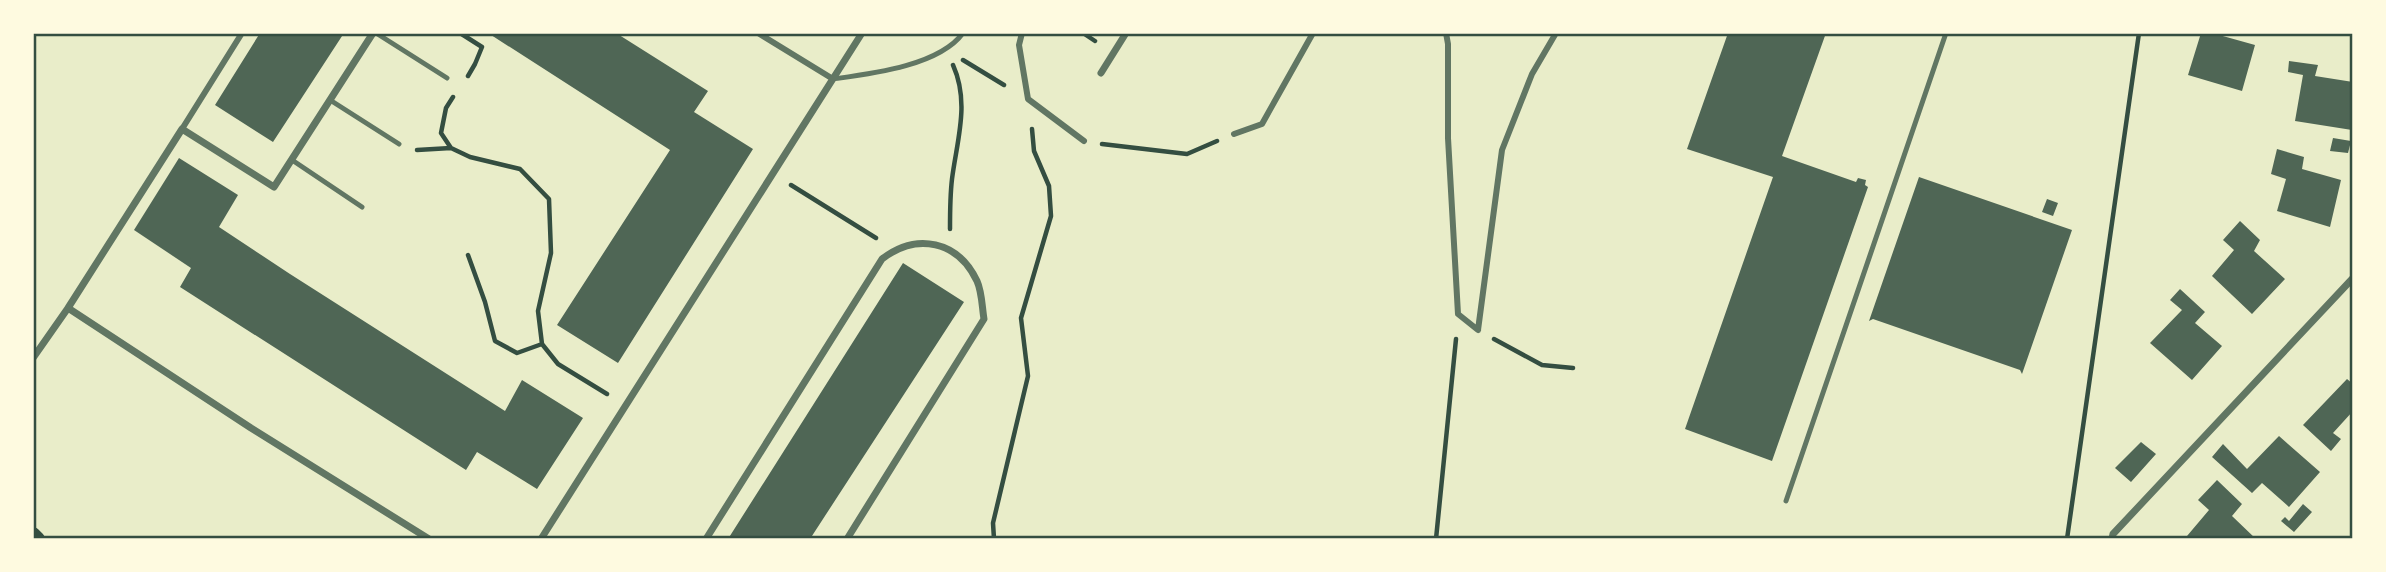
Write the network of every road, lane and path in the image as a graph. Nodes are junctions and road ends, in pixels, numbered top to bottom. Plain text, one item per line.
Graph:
1 (242, 33) edge
2 (375, 33) edge
3 (460, 33) edge
4 (758, 33) edge
5 (862, 33) edge
6 (963, 33) edge
7 (1022, 33) edge
8 (1126, 33) edge
9 (1313, 33) edge
10 (1446, 33) edge
11 (1556, 33) edge
12 (1947, 33) edge
13 (2139, 33) edge
14 (945, 49) junction
15 (1101, 73) dead end
16 (447, 78) dead end
17 (833, 79) junction
18 (1028, 99) junction
19 (330, 100) junction
20 (182, 129) junction
21 (1234, 134) joint
22 (1084, 141) joint
23 (399, 144) joint
24 (451, 148) junction
25 (292, 160) junction
26 (773, 174) junction
27 (362, 207) dead end
28 (895, 250) junction
29 (951, 250) junction
30 (468, 255) dead end
31 (2353, 278) edge
32 (68, 308) junction
33 (1458, 314) junction
34 (1478, 330) junction
35 (542, 344) junction
36 (33, 358) edge
37 (1573, 368) dead end
38 (625, 406) junction
39 (1786, 501) dead end
40 (33, 534) edge
41 (38, 539) edge
42 (429, 539) edge
43 (541, 539) edge
44 (706, 539) edge
45 (847, 539) edge
46 (994, 539) edge
47 (1436, 539) edge
48 (2067, 539) edge
49 (2112, 539) edge

1 - 20 street
2 - 16 lane
2 - 19 street
3 - 24 path
4 - 17 street
5 - 17 street
6 - 14 lane
7 - 18 street
8 - 15 street
9 - 21 street
10 - 33 street
11 - 34 street
12 - 39 lane
13 - 48 path
14 - 17 lane
14 - 18 path
14 - 29 path
17 - 26 street
18 - 22 street
18 - 46 path
19 - 23 lane
19 - 25 street
20 - 25 street
20 - 32 street
21 - 22 path
23 - 24 path
24 - 35 path
25 - 27 lane
26 - 28 path
26 - 38 street
28 - 29 street
28 - 44 street
29 - 45 street
30 - 35 path
31 - 49 street
32 - 36 street
32 - 42 street
33 - 34 street
33 - 47 path
34 - 37 path
35 - 38 path
38 - 43 street
40 - 41 main road

